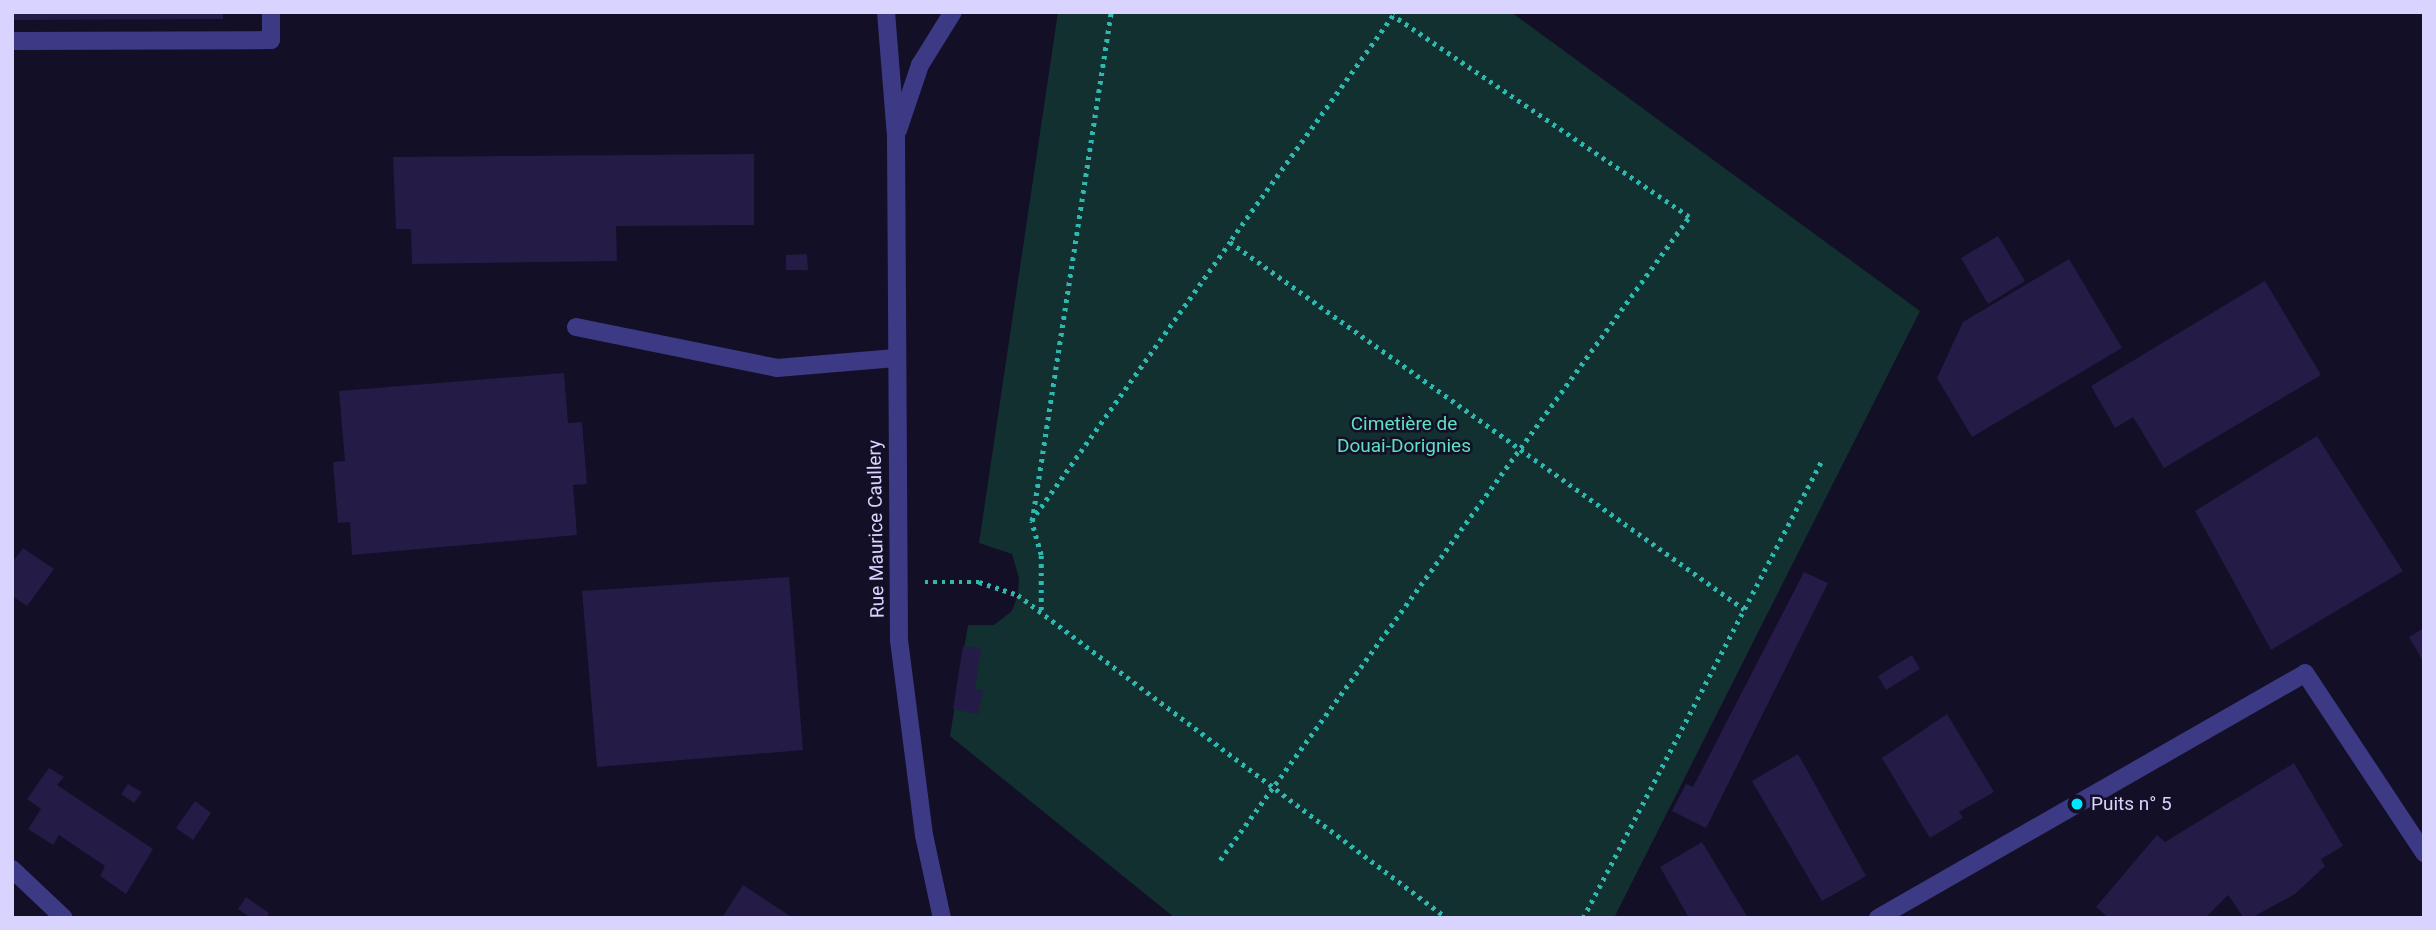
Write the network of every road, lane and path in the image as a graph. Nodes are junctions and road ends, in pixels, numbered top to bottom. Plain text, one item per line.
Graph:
1 (271, 12) edge
2 (886, 12) edge
3 (953, 12) edge
4 (1111, 12) edge
5 (12, 41) edge
6 (896, 136) junction
7 (1230, 242) junction
8 (576, 327) dead end
9 (896, 358) junction
10 (1522, 450) junction
11 (1821, 462) dead end
12 (1031, 522) junction
13 (896, 583) junction
14 (1744, 609) junction
15 (1041, 610) junction
16 (1272, 785) junction
17 (2424, 853) edge
18 (1220, 860) dead end
19 (12, 869) edge
20 (64, 918) edge
21 (942, 918) edge
22 (1447, 918) edge
23 (1583, 918) edge
24 (1878, 918) edge

1 - 5 street
2 - 6 street, Rue Maurice Caullery
3 - 6 street, Rue Maurice Caullery
4 - 12 path
6 - 9 street, Rue Maurice Caullery
7 - 10 path
7 - 10 path
7 - 12 path
8 - 9 street
9 - 13 street, Rue Maurice Caullery
10 - 14 path
10 - 16 path
11 - 14 path
12 - 15 path
13 - 15 path
13 - 21 street, Rue Maurice Caullery
14 - 23 path
15 - 16 path
16 - 18 path
16 - 22 path
17 - 24 street
19 - 20 street

